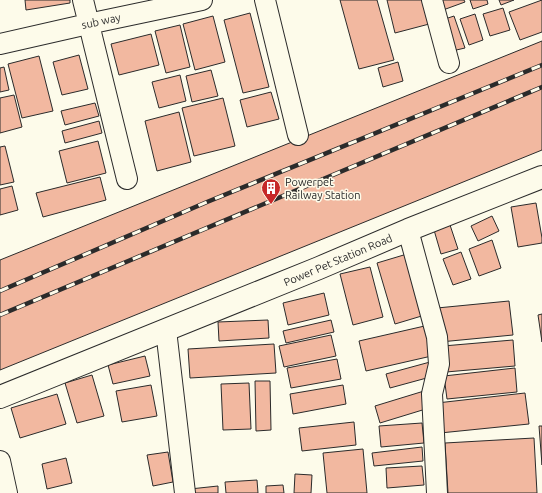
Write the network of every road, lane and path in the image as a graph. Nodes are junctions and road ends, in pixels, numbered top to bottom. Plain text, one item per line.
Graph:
1 (83, 0) edge
2 (202, 0) edge
3 (265, 0) edge
4 (432, 0) edge
5 (88, 24) junction
6 (0, 44) edge
7 (449, 63) dead end
8 (298, 135) dead end
9 (542, 177) edge
10 (127, 179) dead end
11 (408, 230) junction
12 (166, 330) junction
13 (0, 398) edge
14 (0, 461) edge
15 (7, 493) edge
16 (185, 493) edge
17 (437, 493) edge

1 - 5 street
2 - 5 street, sub way
3 - 8 street
4 - 7 street
5 - 6 street, sub way
5 - 10 street
9 - 11 street, Power Pet Station Road
11 - 12 street, Power Pet Station Road
11 - 17 street
12 - 13 street, Power Pet Station Road
12 - 16 street
14 - 15 street

